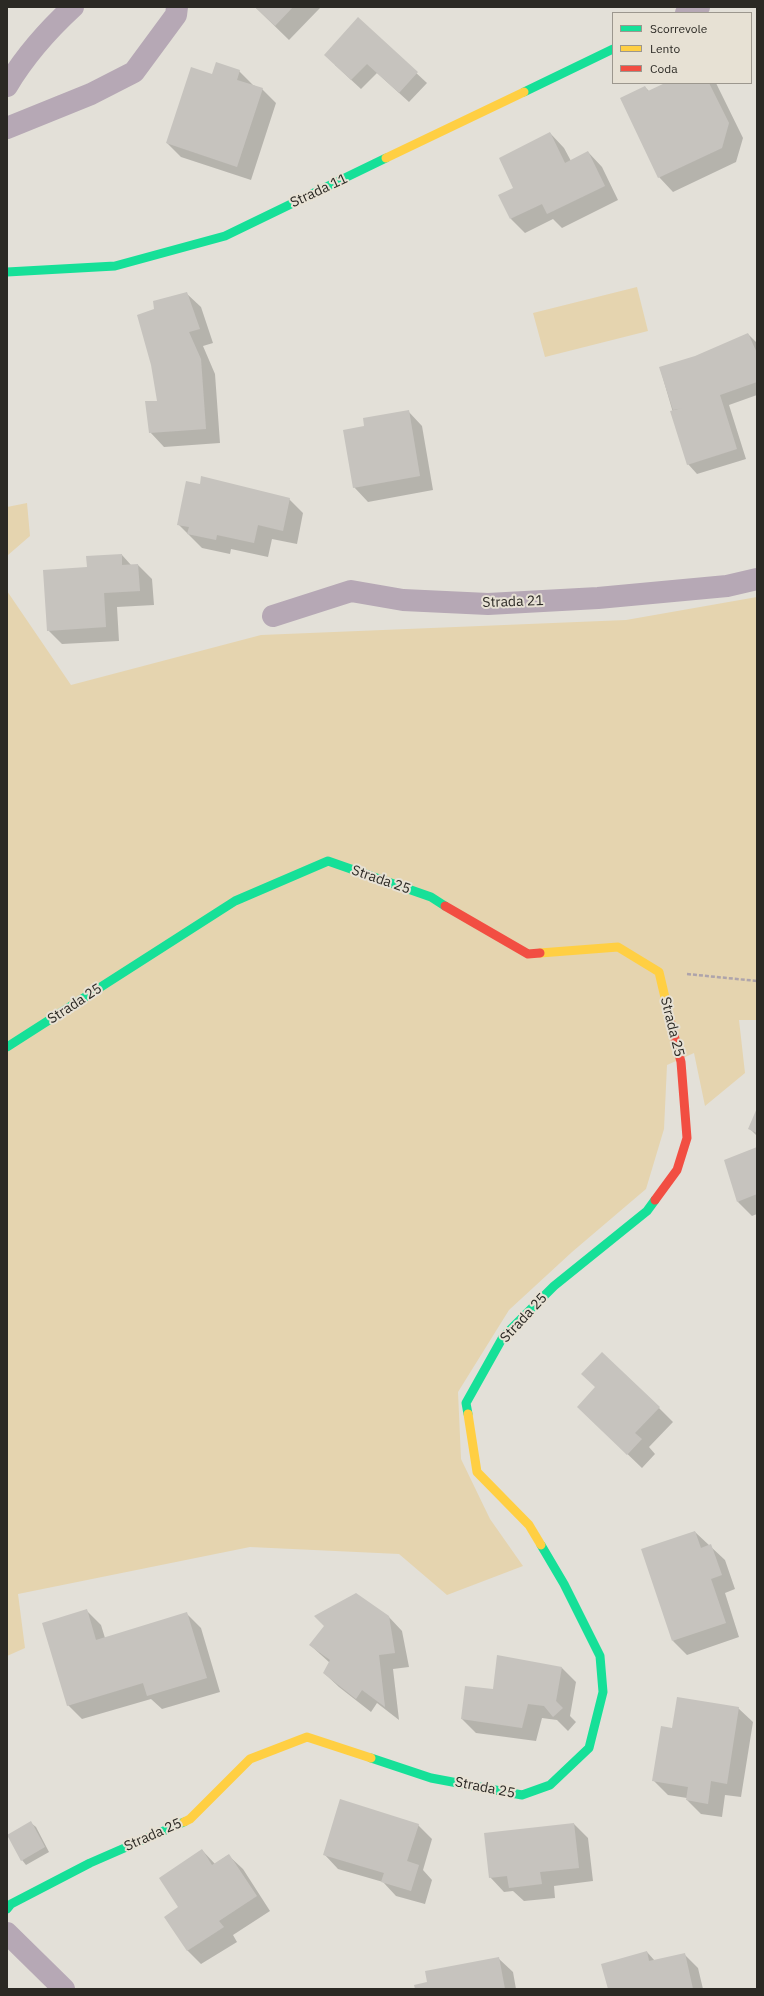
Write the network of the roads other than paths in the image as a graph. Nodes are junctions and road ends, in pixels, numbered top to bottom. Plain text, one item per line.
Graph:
1 (73, 7) edge
2 (177, 7) edge
3 (699, 7) edge
4 (688, 12) edge
5 (612, 49) edge
6 (7, 86) edge
7 (7, 128) edge
8 (7, 272) edge
9 (757, 579) edge
10 (273, 616) dead end
11 (7, 1047) edge
12 (7, 1909) edge
13 (7, 1934) edge
14 (64, 1989) edge

1 - 6 street
2 - 7 street
3 - 4 street
5 - 8 street, Strada 11
9 - 10 street, Strada 21
11 - 12 street, Strada 25
13 - 14 street

